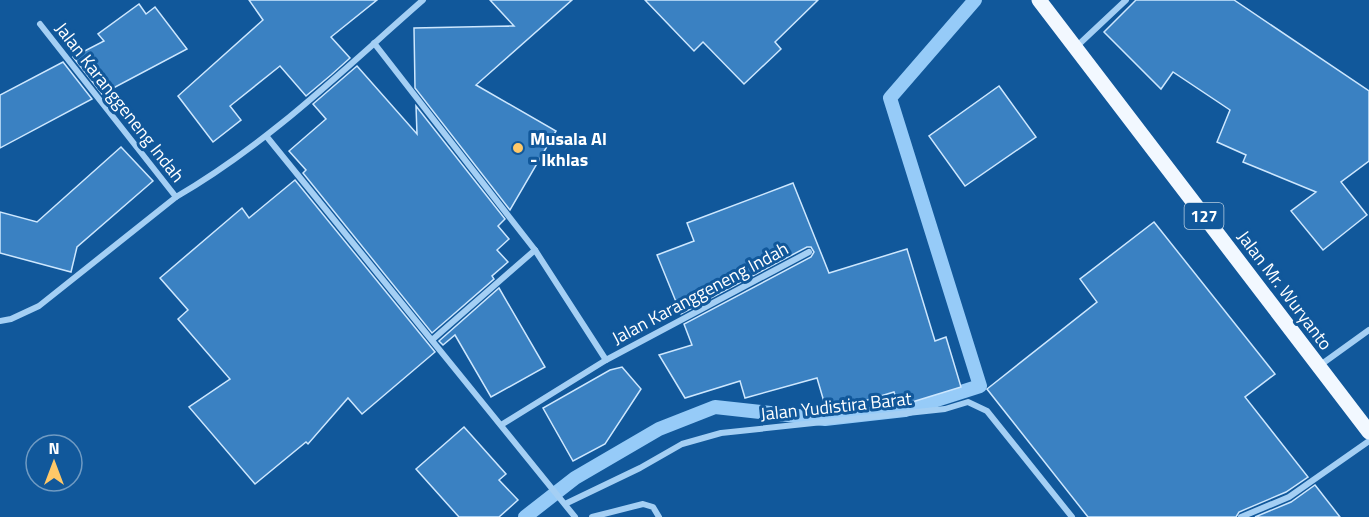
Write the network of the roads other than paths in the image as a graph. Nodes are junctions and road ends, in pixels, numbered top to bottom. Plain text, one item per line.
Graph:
1 (423, 0) edge
2 (1039, 0) edge
3 (1125, 0) edge
4 (40, 24) dead end
5 (374, 43) junction
6 (1075, 47) junction
7 (267, 137) junction
8 (176, 197) junction
9 (535, 250) junction
10 (809, 252) dead end
11 (0, 321) edge
12 (1369, 330) edge
13 (432, 340) junction
14 (606, 360) junction
15 (1319, 367) junction
16 (501, 425) junction
17 (1369, 432) edge
18 (1369, 441) edge
19 (563, 501) junction
20 (575, 517) edge
21 (592, 517) edge
22 (659, 517) edge
23 (1072, 517) edge
24 (1241, 517) edge

1 - 5 street, Jalan Karanggeneng Indah
2 - 6 main road, Jalan Mr. Wuryanto / 127
3 - 6 street
4 - 8 street, Jalan Karanggeneng Indah
5 - 7 street, Jalan Karanggeneng Indah
5 - 9 street, Jalan Karanggeneng Indah
6 - 15 main road, Jalan Mr. Wuryanto / 127
7 - 8 street, Jalan Karanggeneng Indah
7 - 13 street
8 - 11 street
9 - 13 street
9 - 14 street, Jalan Karanggeneng Indah
10 - 14 street, Jalan Karanggeneng Indah
12 - 15 street
13 - 16 street
14 - 16 street, Jalan Karanggeneng Indah
15 - 17 main road, Jalan Mr. Wuryanto / 127
16 - 19 street
18 - 24 street
19 - 20 street
19 - 23 street, Jalan Yudistira Barat
21 - 22 street

